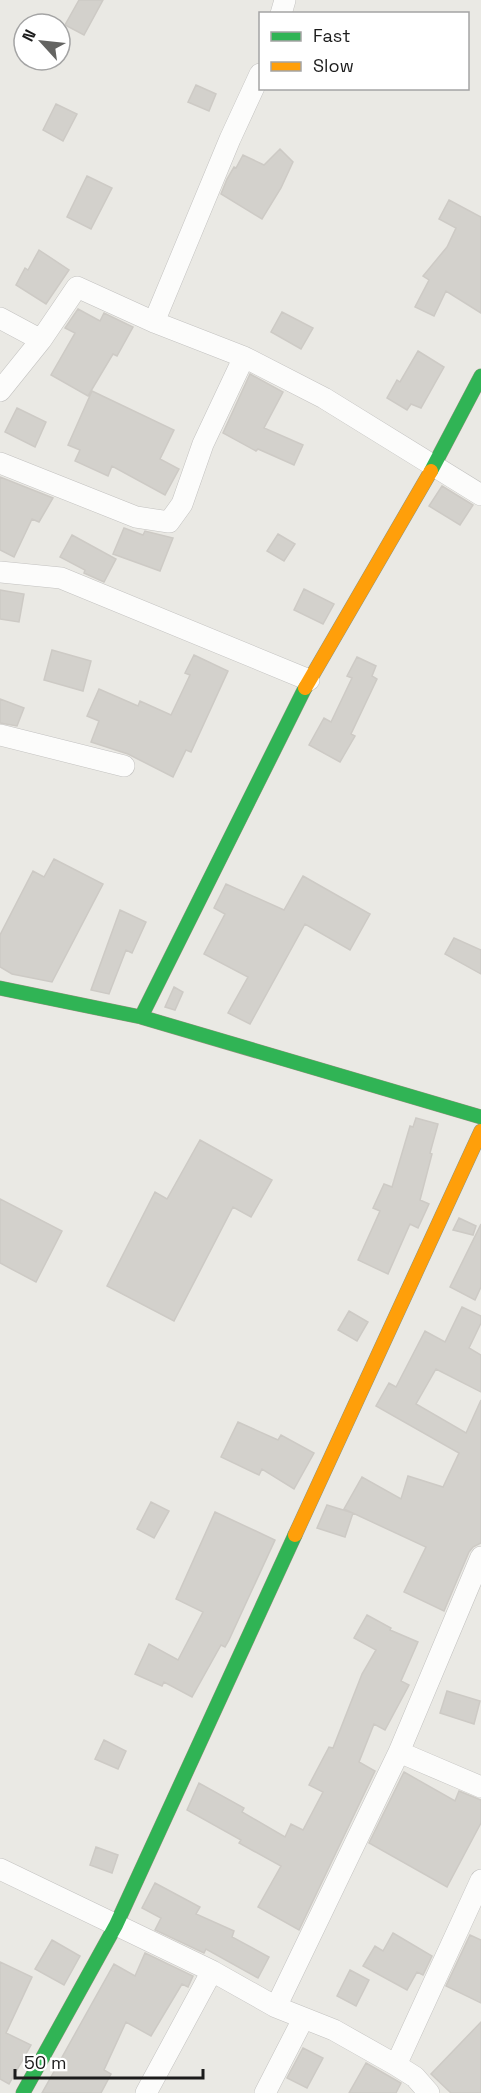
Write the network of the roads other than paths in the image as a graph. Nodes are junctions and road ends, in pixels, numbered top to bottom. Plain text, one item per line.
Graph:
1 (259, 78) edge
2 (0, 318) edge
3 (154, 321) junction
4 (41, 340) junction
5 (244, 357) junction
6 (481, 376) edge
7 (0, 391) edge
8 (0, 463) edge
9 (434, 466) junction
10 (481, 495) edge
11 (0, 572) edge
12 (309, 680) junction
13 (0, 735) edge
14 (124, 766) dead end
15 (0, 988) edge
16 (141, 1017) junction
17 (481, 1117) edge
18 (481, 1131) edge
19 (481, 1557) edge
20 (399, 1752) junction
21 (481, 1787) edge
22 (0, 1869) edge
23 (481, 1881) edge
24 (116, 1925) junction
25 (212, 1971) junction
26 (276, 2007) junction
27 (303, 2019) junction
28 (396, 2065) junction
29 (411, 2085) edge
30 (23, 2093) edge
31 (146, 2093) edge
32 (265, 2093) edge
33 (429, 2093) edge

1 - 3 street
2 - 4 street
3 - 4 street
3 - 5 street
4 - 7 street
5 - 8 street
5 - 9 street
6 - 9 street
9 - 10 street
9 - 12 street
11 - 12 street
12 - 16 street
13 - 14 street
15 - 16 street
16 - 17 street
18 - 24 street
19 - 20 street
20 - 21 street
20 - 26 street
22 - 24 street
23 - 28 street
24 - 25 street
24 - 30 street
25 - 26 street
25 - 31 street
26 - 27 street
27 - 28 street
27 - 32 street
28 - 29 street
29 - 33 street

